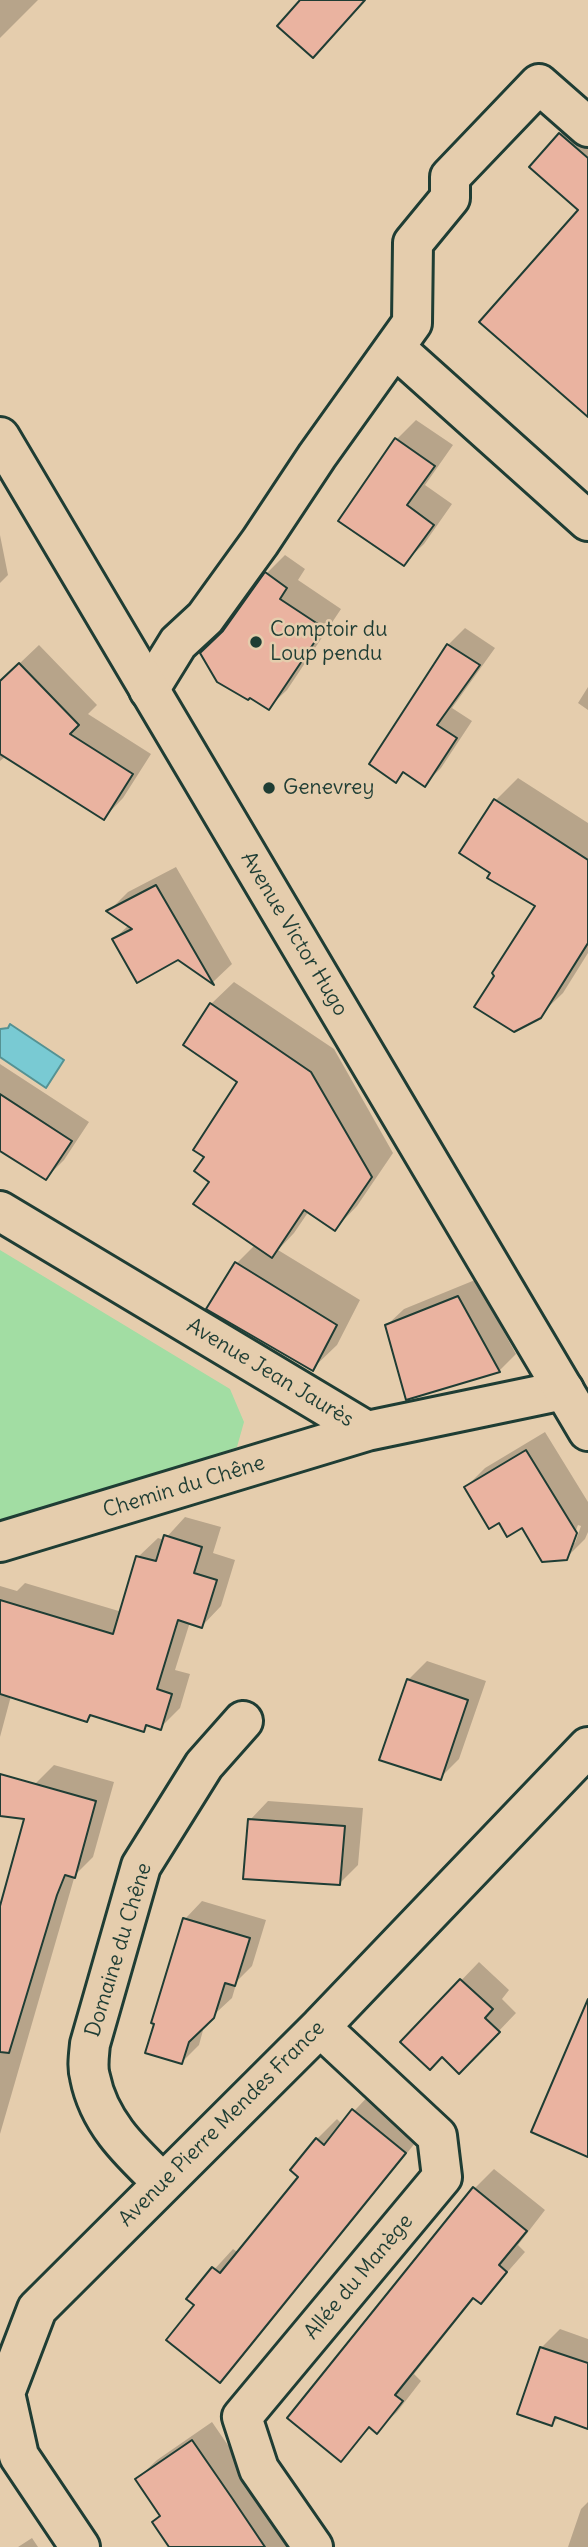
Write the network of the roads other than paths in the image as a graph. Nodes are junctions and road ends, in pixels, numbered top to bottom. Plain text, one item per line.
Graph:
1 (588, 127) edge
2 (395, 348) junction
3 (0, 437) edge
4 (588, 521) edge
5 (149, 690) junction
6 (0, 1210) edge
7 (564, 1390) junction
8 (367, 1431) junction
9 (588, 1431) edge
10 (0, 1542) edge
11 (243, 1721) dead end
12 (588, 1747) edge
13 (320, 2027) junction
14 (163, 2183) junction
15 (80, 2547) edge
16 (313, 2547) edge

1 - 2 street
2 - 4 street
2 - 5 street
3 - 5 street, Avenue Victor Hugo
5 - 7 street, Avenue Victor Hugo
6 - 8 street, Avenue Jean Jaurès
7 - 8 street, Avenue Jean Jaurès
7 - 9 street, Avenue Victor Hugo
8 - 10 street, Chemin du Chêne
11 - 14 street, Domaine du Chêne
12 - 13 street, Avenue Pierre Mendes France
13 - 14 street, Avenue Pierre Mendes France
13 - 16 street, Allée du Manège
14 - 15 street, Avenue Pierre Mendes France

